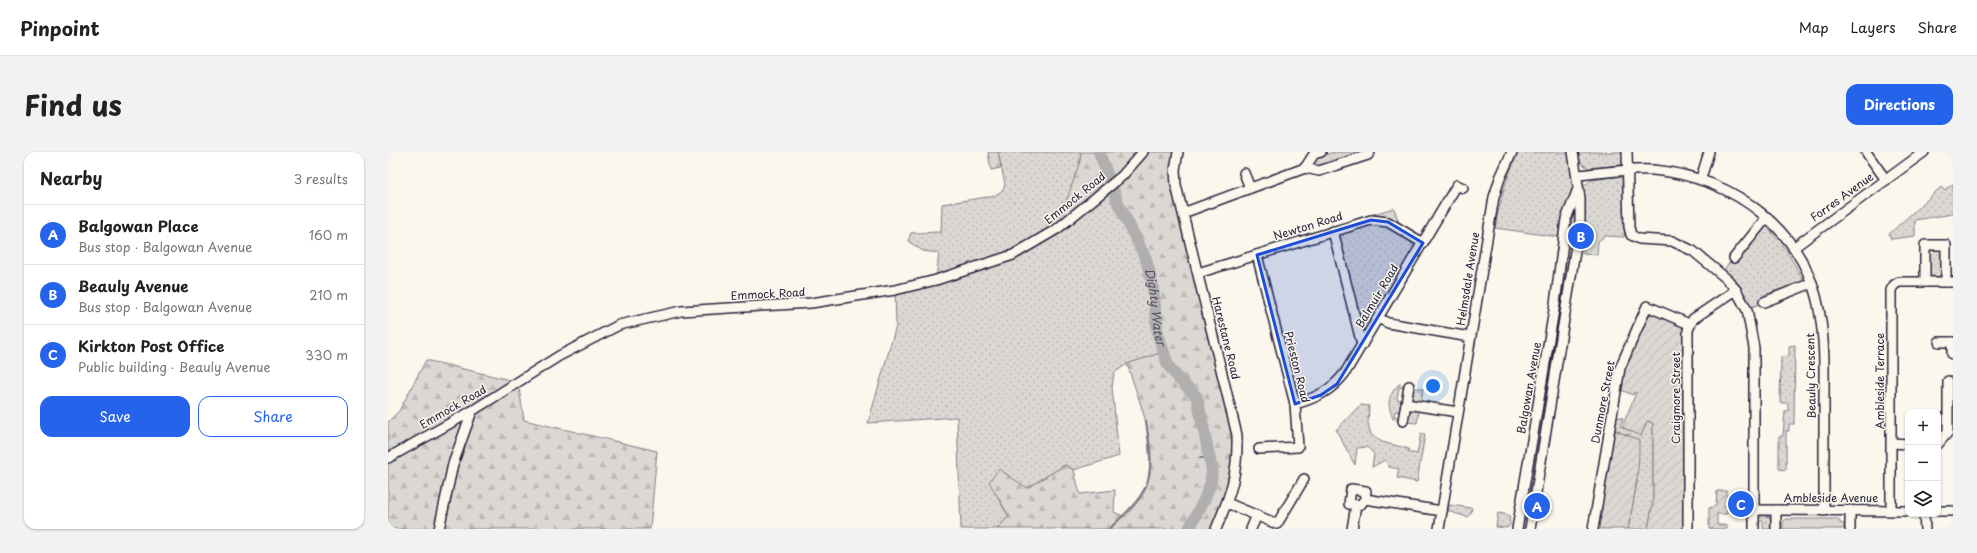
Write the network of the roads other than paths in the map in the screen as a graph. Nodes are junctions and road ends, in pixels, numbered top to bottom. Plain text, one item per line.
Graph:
1 (1143, 152) edge
2 (1178, 152) edge
3 (1320, 152) edge
4 (1370, 152) edge
5 (1512, 152) edge
6 (1573, 152) edge
7 (1627, 152) edge
8 (1709, 152) edge
9 (1866, 152) edge
10 (1924, 152) edge
11 (1305, 168) junction
12 (1627, 170) junction
13 (1244, 173) dead end
14 (1577, 175) junction
15 (1701, 178) junction
16 (1886, 180) junction
17 (1250, 188) junction
18 (1463, 188) dead end
19 (1578, 189) junction
20 (1183, 213) junction
21 (1767, 217) junction
22 (1333, 231) junction
23 (1423, 243) junction
24 (1793, 248) junction
25 (1563, 251) junction
26 (1576, 252) junction
27 (1257, 255) junction
28 (1734, 258) dead end
29 (1198, 273) junction
30 (1925, 282) junction
31 (1949, 282) edge
32 (1812, 284) junction
33 (1736, 290) junction
34 (1764, 302) dead end
35 (1378, 318) junction
36 (1690, 324) junction
37 (1470, 337) junction
38 (1938, 342) dead end
39 (1953, 342) edge
40 (1362, 345) junction
41 (1952, 354) edge
42 (1948, 381) dead end
43 (1409, 386) dead end
44 (1951, 402) edge
45 (1295, 404) junction
46 (1406, 404) junction
47 (472, 411) junction
48 (1458, 412) junction
49 (1403, 421) dead end
50 (1941, 440) edge
51 (1892, 443) junction
52 (1905, 444) edge
53 (1259, 449) dead end
54 (388, 458) edge
55 (1304, 479) dead end
56 (1365, 499) junction
57 (1227, 503) junction
58 (1356, 505) junction
59 (1754, 510) junction
60 (1776, 510) junction
61 (1850, 510) junction
62 (1891, 510) junction
63 (1442, 511) junction
64 (1824, 511) junction
65 (1905, 511) edge
66 (1941, 511) edge
67 (1953, 511) edge
68 (1257, 515) junction
69 (1924, 517) edge
70 (439, 529) edge
71 (1216, 529) edge
72 (1251, 529) edge
73 (1352, 529) edge
74 (1439, 529) edge
75 (1517, 529) edge
76 (1530, 529) edge
77 (1593, 529) edge
78 (1688, 529) edge
79 (1754, 529) edge
80 (1776, 529) edge
81 (1850, 529) edge
82 (1924, 529) edge

1 - 47 street, Emmock Road
2 - 20 street, Harestane Road
3 - 11 street
4 - 11 street
5 - 37 street, Helmsdale Avenue
6 - 14 street, Balgowan Avenue
7 - 12 street
8 - 15 street
9 - 16 street
10 - 16 street, Forres Avenue
11 - 17 street
12 - 14 street, Beauly Crescent
12 - 15 street, Beauly Crescent
12 - 33 street
13 - 17 street
14 - 19 street, Balgowan Avenue
15 - 21 street, Beauly Crescent
16 - 24 street, Forres Avenue
17 - 20 street
18 - 23 street, Balmuir Road
19 - 25 street, Balgowan Avenue
19 - 26 street, Balgowan Avenue
20 - 29 street, Harestane Road
21 - 24 street, Beauly Crescent
21 - 28 street
22 - 23 street, Newton Road
22 - 27 street, Newton Road
22 - 40 street
23 - 35 street, Balmuir Road
24 - 32 street, Beauly Crescent
25 - 26 street
25 - 75 street, Balgowan Avenue
26 - 76 street, Balgowan Avenue
27 - 29 street, Newton Road
27 - 45 street, Prieston Road
29 - 57 street, Harestane Road
30 - 31 street, Ambleside Terrace
30 - 31 street, Ambleside Terrace
30 - 51 street, Ambleside Terrace
32 - 34 street
32 - 64 street, Beauly Crescent
33 - 36 street
33 - 59 street
35 - 37 street
35 - 40 street, Balmuir Road
36 - 77 street, Dunmore Street
36 - 78 street, Craigmore Street
37 - 48 street, Helmsdale Avenue
38 - 39 street
39 - 41 street
40 - 45 street, Balmuir Road
42 - 44 street
43 - 46 street
44 - 50 street
45 - 53 street, Prieston Road
46 - 48 street
46 - 49 street
47 - 54 street, Emmock Road
47 - 70 street
48 - 63 street, Helmsdale Avenue
51 - 52 street
51 - 62 street, Ambleside Terrace
55 - 68 street
56 - 58 street
56 - 58 street
56 - 63 street
57 - 68 street
57 - 71 street, Harestane Road
58 - 73 street
59 - 60 street, Ambleside Avenue
59 - 79 street
60 - 64 street, Ambleside Avenue
60 - 80 street
61 - 62 street, Ambleside Avenue
61 - 64 street, Ambleside Avenue
61 - 81 street
62 - 65 street, Ambleside Avenue
63 - 74 street, Helmsdale Avenue
66 - 67 street
68 - 72 street
69 - 82 street

